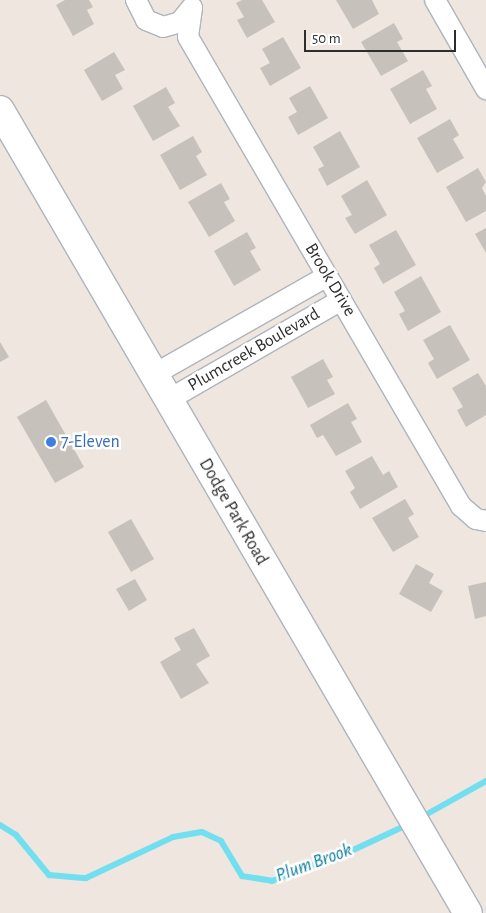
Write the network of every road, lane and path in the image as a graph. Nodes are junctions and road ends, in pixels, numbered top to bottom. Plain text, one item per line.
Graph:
1 (136, 0) edge
2 (435, 0) edge
3 (192, 4) edge
4 (163, 27) junction
5 (188, 37) junction
6 (486, 89) edge
7 (0, 110) edge
8 (327, 276) junction
9 (341, 300) junction
10 (154, 375) junction
11 (168, 400) junction
12 (481, 520) edge
13 (468, 913) edge

1 - 4 street
2 - 6 street
3 - 4 street
3 - 5 street
4 - 5 street
5 - 8 street, Brook Drive
7 - 10 street, Dodge Park Road
8 - 9 street, Brook Drive
8 - 10 street, Plumcreek Boulevard
9 - 11 street, Plumcreek Boulevard
9 - 12 street, Brook Drive
10 - 11 street, Dodge Park Road
11 - 13 street, Dodge Park Road

